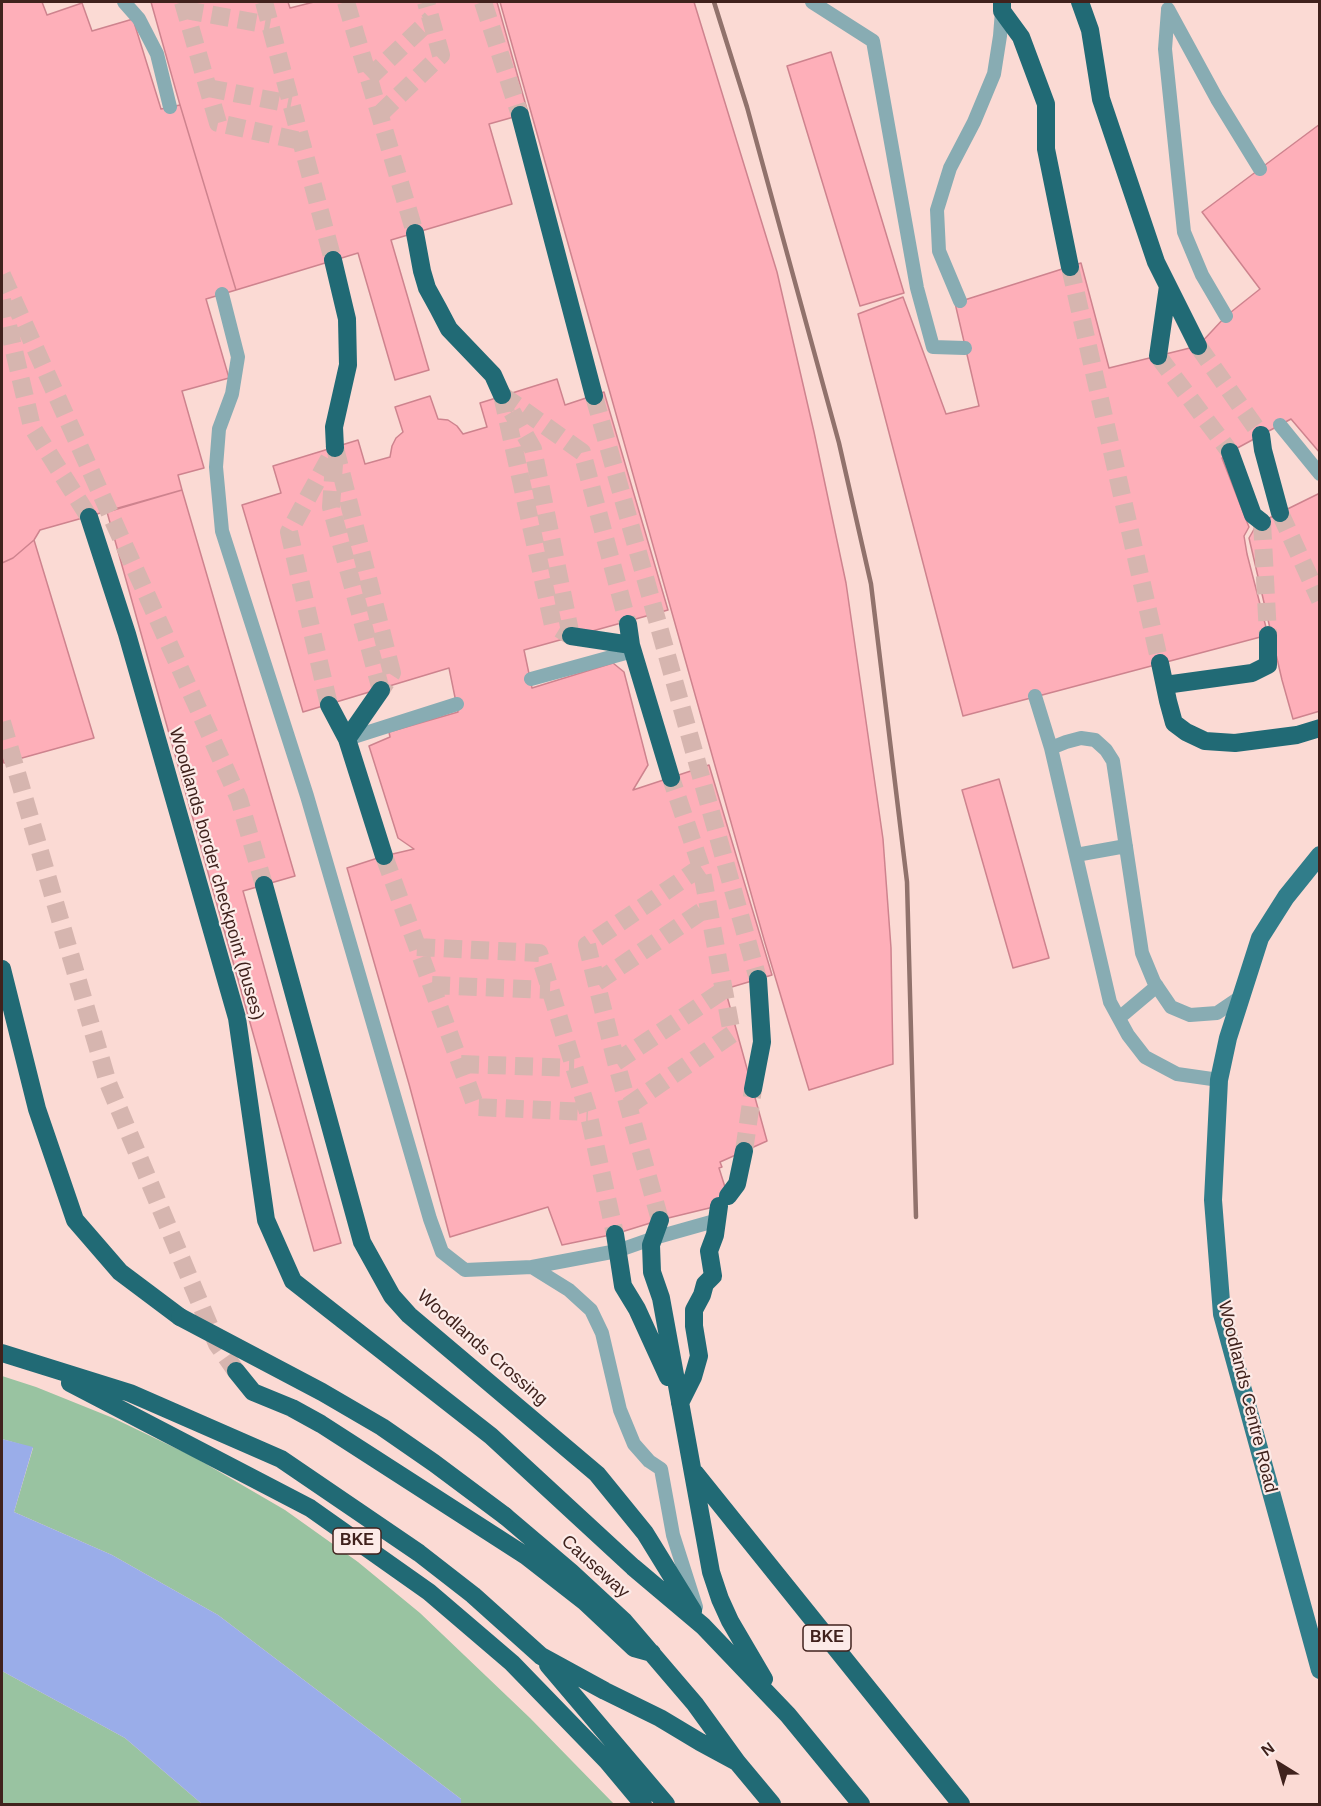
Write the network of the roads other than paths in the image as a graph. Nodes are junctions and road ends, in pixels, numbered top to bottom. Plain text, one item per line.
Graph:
1 (124, 2) edge
2 (812, 2) edge
3 (1080, 2) edge
4 (1002, 6) edge
5 (1167, 6) edge
6 (170, 107) dead end
7 (520, 115) tunnel mouth
8 (1260, 169) dead end
9 (416, 233) tunnel mouth
10 (333, 260) tunnel mouth
11 (1070, 267) tunnel mouth
12 (1168, 286) junction
13 (222, 294) dead end
14 (960, 301) dead end
15 (1226, 316) dead end
16 (1198, 346) tunnel mouth
17 (965, 348) dead end
18 (1158, 356) dead end
19 (502, 395) tunnel mouth
20 (594, 396) tunnel mouth
21 (1280, 425) dead end
22 (1261, 435) tunnel mouth
23 (335, 448) tunnel mouth
24 (1230, 452) tunnel mouth
25 (1320, 474) edge
26 (1280, 513) tunnel mouth
27 (89, 517) tunnel mouth
28 (1262, 522) tunnel mouth
29 (628, 624) tunnel mouth
30 (1268, 635) tunnel mouth
31 (571, 636) dead end
32 (632, 648) junction
33 (1160, 663) tunnel mouth
34 (531, 679) dead end
35 (1165, 685) junction
36 (381, 690) dead end
37 (1035, 696) dead end
38 (457, 704) dead end
39 (329, 705) tunnel mouth
40 (1320, 728) edge
41 (347, 739) junction
42 (1051, 748) junction
43 (671, 778) tunnel mouth
44 (1126, 846) junction
45 (1076, 855) junction
46 (1320, 855) edge
47 (384, 856) tunnel mouth
48 (264, 885) tunnel mouth
49 (2, 969) edge
50 (758, 979) tunnel mouth
51 (1157, 986) junction
52 (1242, 996) junction
53 (1119, 1018) junction
54 (1219, 1080) junction
55 (753, 1089) tunnel mouth
56 (744, 1151) tunnel mouth
57 (721, 1207) junction
58 (657, 1229) junction
59 (616, 1242) junction
60 (532, 1267) junction
61 (293, 1281) joint
62 (5, 1355) edge
63 (236, 1371) tunnel mouth
64 (680, 1403) junction
65 (694, 1472) junction
66 (703, 1626) junction
67 (652, 1653) junction
68 (541, 1656) junction
69 (1320, 1670) edge
70 (788, 1715) junction
71 (736, 1762) junction
72 (643, 1804) edge
73 (666, 1804) edge
74 (772, 1804) edge
75 (861, 1804) edge
76 (961, 1804) edge

1 - 6 lane
2 - 17 lane
3 - 12 highway
4 - 11 highway
4 - 14 lane
5 - 8 lane
5 - 15 lane
7 - 20 highway
9 - 19 highway
10 - 23 highway
12 - 16 highway
12 - 18 highway
13 - 60 lane
21 - 25 lane
22 - 26 highway
24 - 28 highway
27 - 61 highway, Woodlands border checkpoint (buses)
29 - 32 highway
30 - 35 highway
31 - 32 highway
32 - 34 lane
32 - 43 highway
33 - 35 highway
35 - 40 highway
36 - 41 highway
37 - 42 lane
38 - 41 lane
39 - 41 highway
41 - 47 highway
42 - 44 lane
42 - 45 lane
44 - 45 lane
44 - 51 lane
45 - 53 lane
46 - 52 main road, Woodlands Centre Road
48 - 66 highway, Woodlands Crossing
49 - 67 highway, Causeway, bridge
50 - 55 highway
51 - 52 lane
51 - 53 lane
52 - 54 main road, Woodlands Centre Road
53 - 54 lane
54 - 69 main road, Woodlands Centre Road
56 - 57 highway
57 - 58 lane
57 - 64 highway
58 - 59 lane
58 - 64 highway, Woodlands Crossing
59 - 60 lane
59 - 64 highway, Woodlands Crossing
60 - 66 lane
61 - 66 highway, Woodlands Crossing
62 - 68 highway
62 - 72 highway, BKE
63 - 67 highway
64 - 65 highway, Woodlands Crossing
65 - 70 highway, Woodlands Crossing
65 - 76 highway, BKE
66 - 70 highway, Woodlands Crossing
67 - 71 highway
68 - 71 highway
68 - 73 highway
70 - 75 highway, Woodlands Crossing
71 - 74 highway

